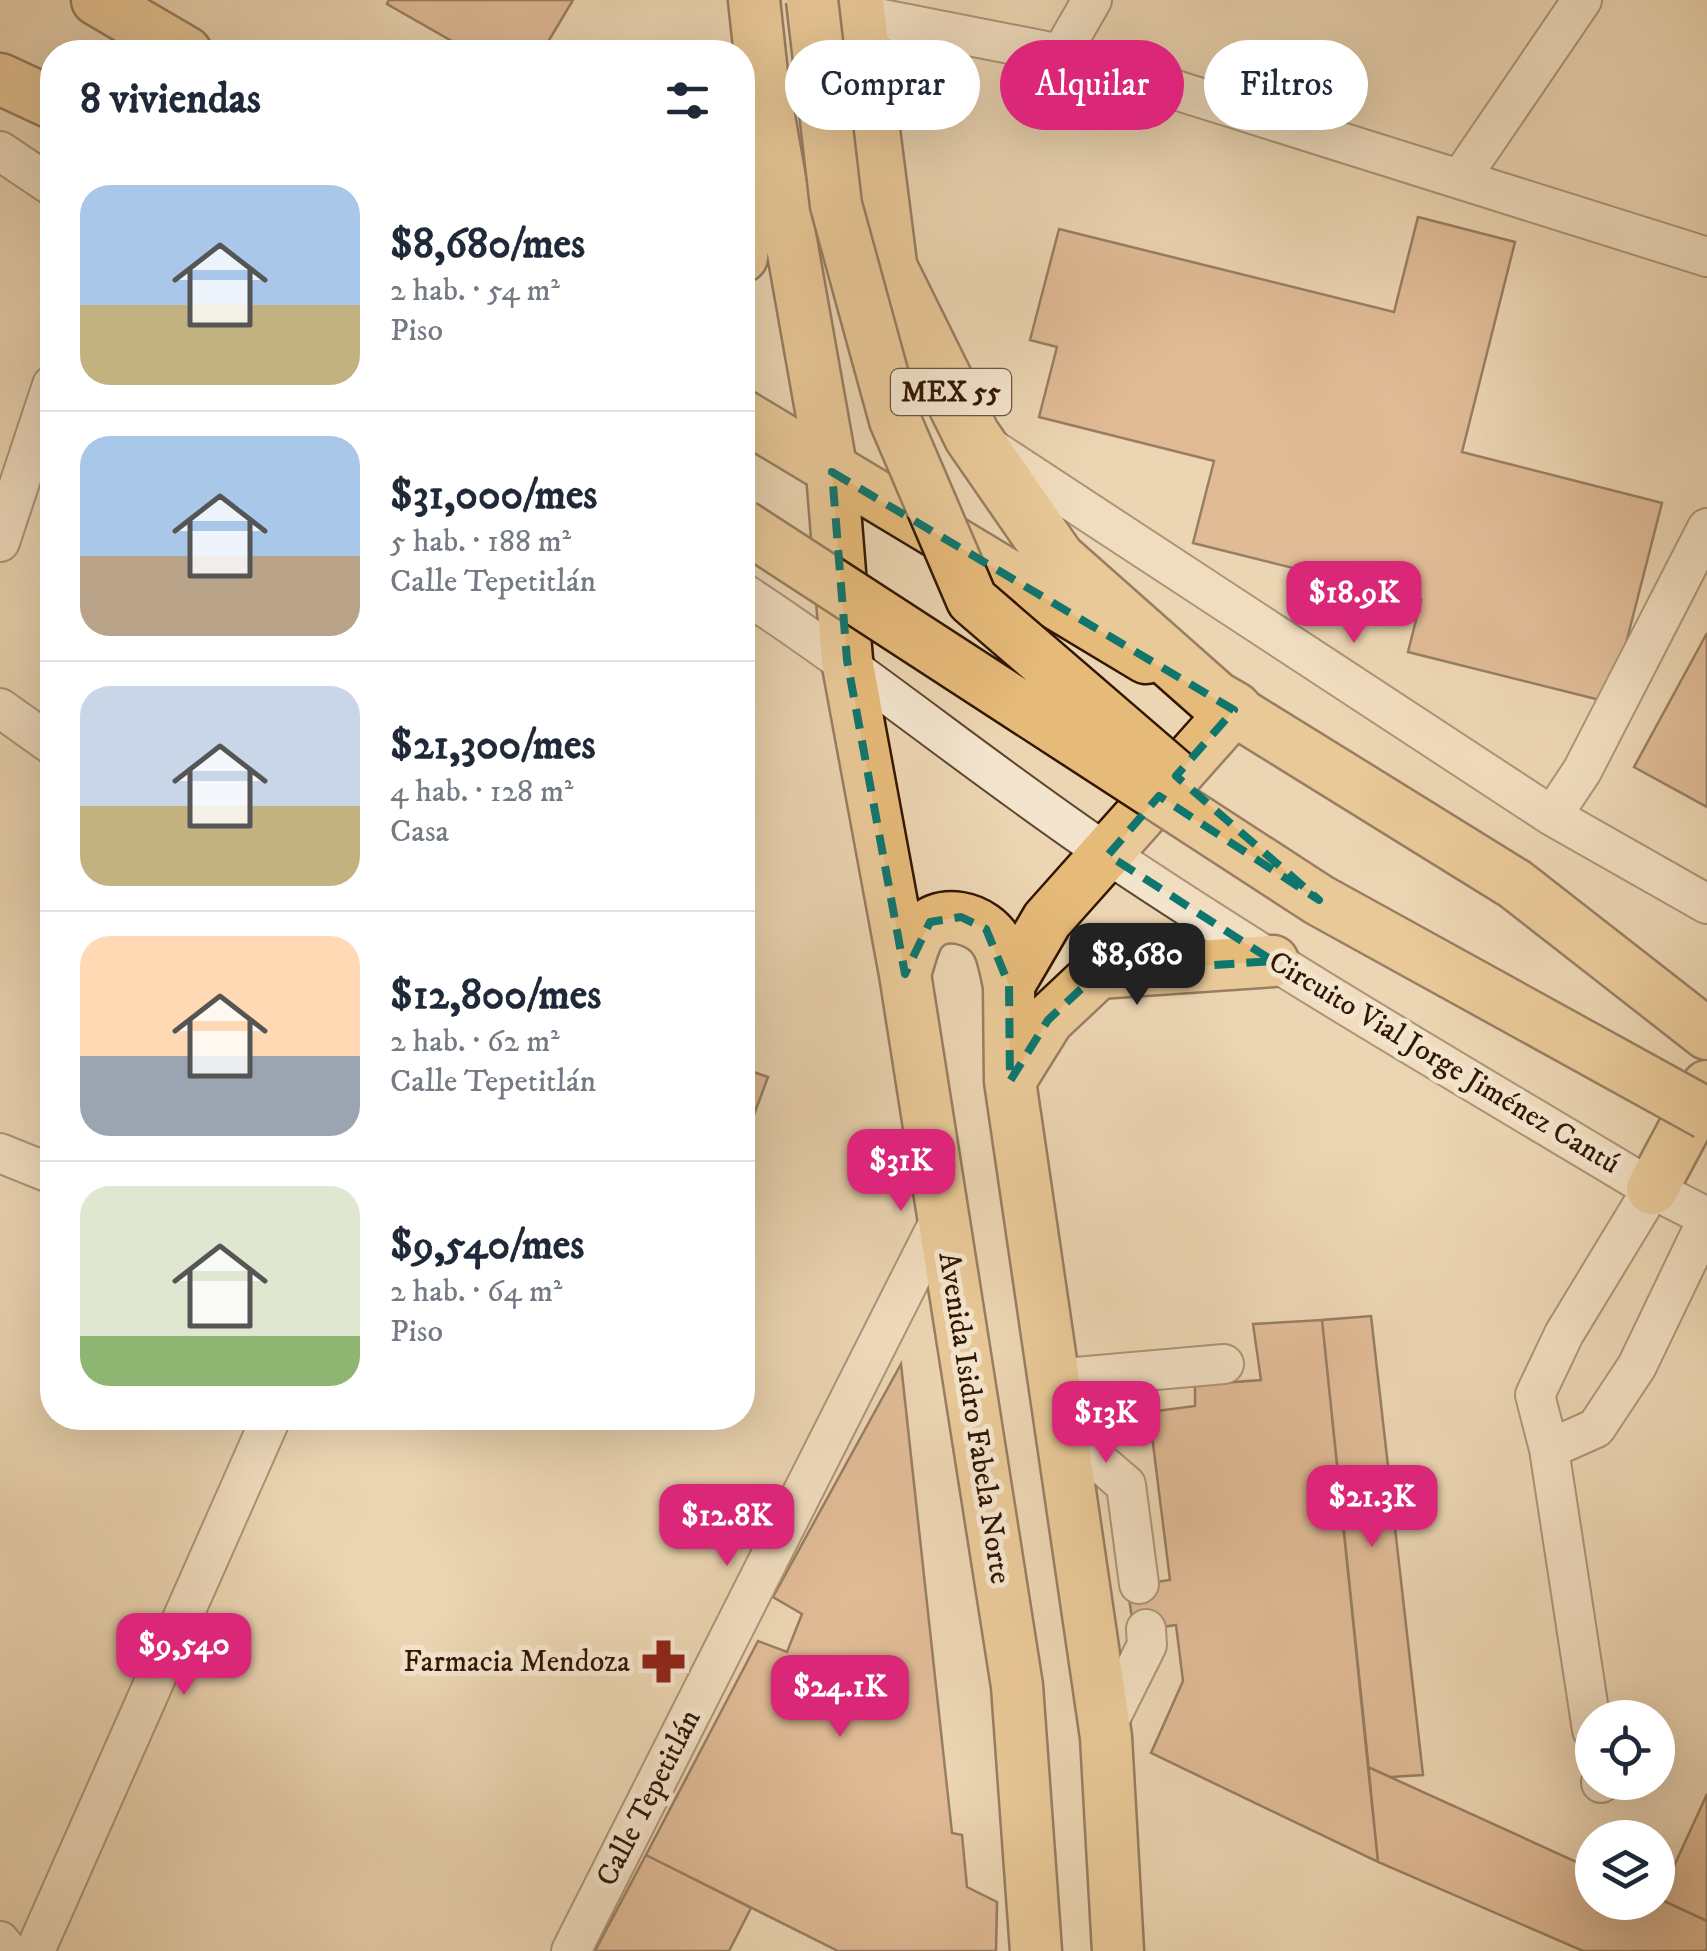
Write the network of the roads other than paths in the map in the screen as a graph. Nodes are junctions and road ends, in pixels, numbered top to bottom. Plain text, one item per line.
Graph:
1 (97, 0) edge
2 (754, 0) edge
3 (1092, 0) edge
4 (1582, 0) edge
5 (841, 5) edge
6 (165, 40) edge
7 (1000, 40) edge
8 (1069, 40) edge
9 (0, 79) edge
10 (763, 83) junction
11 (1184, 93) edge
12 (40, 97) edge
13 (755, 149) edge
14 (0, 150) edge
15 (40, 178) edge
16 (1460, 180) junction
17 (1707, 257) edge
18 (40, 421) edge
19 (755, 424) edge
20 (972, 436) junction
21 (832, 472) junction
22 (1707, 528) edge
23 (755, 533) edge
24 (0, 542) edge
25 (755, 600) edge
26 (847, 660) junction
27 (1224, 704) junction
28 (0, 708) edge
29 (40, 736) edge
30 (1552, 816) junction
31 (1108, 854) junction
32 (1319, 900) junction
33 (1707, 904) edge
34 (1274, 961) junction
35 (905, 974) junction
36 (1009, 985) junction
37 (1707, 1034) edge
38 (1010, 1081) junction
39 (1707, 1086) edge
40 (1707, 1114) edge
41 (0, 1153) edge
42 (40, 1169) edge
43 (1652, 1189) junction
44 (942, 1216) junction
45 (1707, 1218) edge
46 (1224, 1364) dead end
47 (1053, 1379) junction
48 (1060, 1428) junction
49 (266, 1430) edge
50 (1548, 1449) junction
51 (1139, 1584) dead end
52 (1146, 1629) dead end
53 (1587, 1700) edge
54 (1105, 1730) junction
55 (0, 1941) edge
56 (8, 1951) edge
57 (35, 1951) edge
58 (571, 1951) edge
59 (1036, 1951) edge
60 (1118, 1951) edge

1 - 6 main road
2 - 10 main road
3 - 8 street
4 - 16 street
5 - 7 street
5 - 20 highway, MEX 55
5 - 32 main road, bridge
9 - 12 main road
10 - 13 main road
10 - 21 main road, Avenida Isidro Fabela Norte
11 - 16 street
14 - 15 street
16 - 17 street
18 - 24 street
19 - 21 main road
20 - 27 highway, MEX 55
20 - 30 street
21 - 26 main road, Avenida Isidro Fabela Norte
21 - 27 main road
22 - 30 street
23 - 32 main road, bridge
25 - 26 street, Circuito Vial Jorge Jiménez Cantú
26 - 31 street, Circuito Vial Jorge Jiménez Cantú
26 - 35 main road, Avenida Isidro Fabela Norte
27 - 31 main road
27 - 37 main road
28 - 29 street
30 - 33 street
31 - 34 street, Circuito Vial Jorge Jiménez Cantú
31 - 36 main road
32 - 40 main road, bridge
34 - 38 main road
34 - 43 street, Circuito Vial Jorge Jiménez Cantú
35 - 36 main road
35 - 44 main road, Avenida Isidro Fabela Norte
36 - 38 main road
38 - 47 main road
39 - 43 main road
41 - 42 street
43 - 45 street, Circuito Vial Jorge Jiménez Cantú
43 - 50 street
44 - 58 street, Calle Tepetitlán
44 - 59 main road, Avenida Isidro Fabela Norte
45 - 50 street
46 - 47 street
47 - 48 main road
48 - 51 street
48 - 54 main road
49 - 57 street
50 - 53 street
52 - 54 street
54 - 60 main road
55 - 56 street

